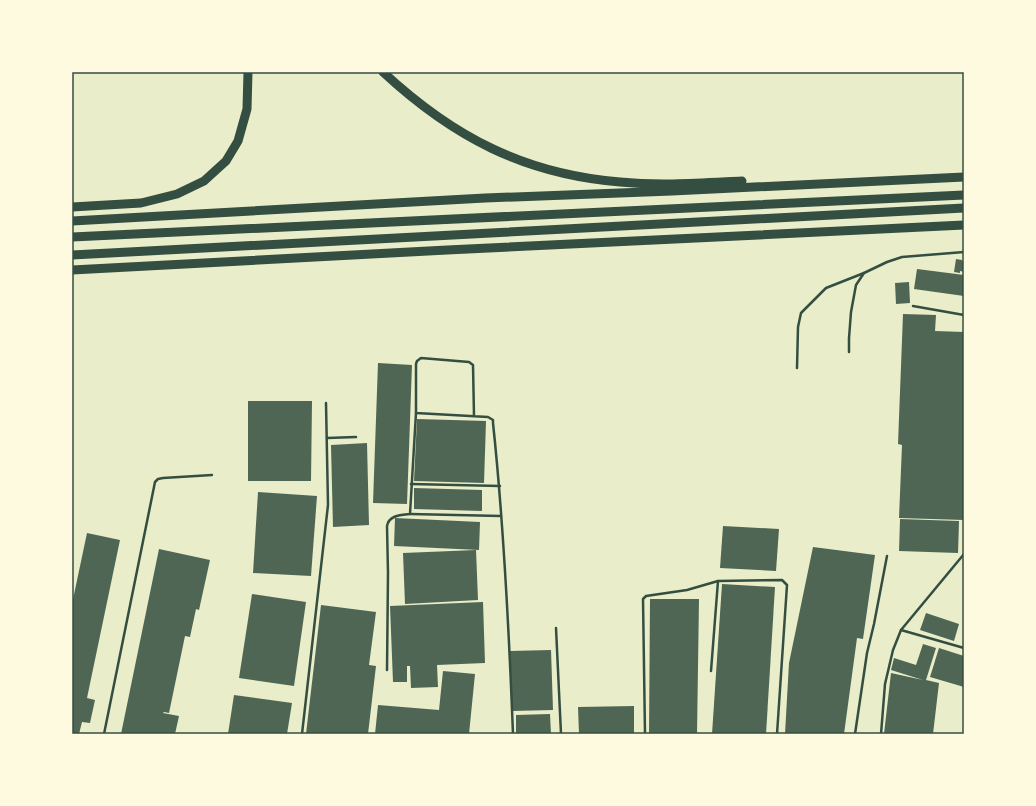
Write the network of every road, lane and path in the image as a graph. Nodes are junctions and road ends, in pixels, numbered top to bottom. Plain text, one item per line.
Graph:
1 (248, 72) edge
2 (383, 72) edge
3 (964, 176) edge
4 (964, 196) edge
5 (72, 207) edge
6 (964, 208) edge
7 (72, 221) edge
8 (964, 225) edge
9 (72, 237) edge
10 (964, 252) edge
11 (72, 255) edge
12 (72, 270) edge
13 (864, 273) junction
14 (913, 306) dead end
15 (964, 315) edge
16 (849, 352) dead end
17 (797, 368) dead end
18 (326, 403) dead end
19 (416, 413) junction
20 (474, 416) junction
21 (356, 437) dead end
22 (327, 438) junction
23 (212, 475) dead end
24 (411, 484) junction
25 (500, 486) junction
26 (410, 514) junction
27 (501, 516) junction
28 (964, 554) edge
29 (887, 556) dead end
30 (718, 581) junction
31 (556, 628) dead end
32 (901, 630) junction
33 (964, 648) edge
34 (387, 670) dead end
35 (712, 671) dead end
36 (104, 734) edge
37 (302, 734) edge
38 (513, 734) edge
39 (561, 734) edge
40 (645, 734) edge
41 (777, 734) edge
42 (855, 734) edge
43 (881, 734) edge

1 - 5 highway
2 - 3 highway
3 - 7 highway
4 - 9 highway
6 - 11 highway
8 - 12 highway
10 - 13 lane
13 - 16 lane
13 - 17 lane
14 - 15 lane
18 - 22 lane
19 - 20 lane
19 - 20 lane
19 - 24 lane
20 - 25 lane
21 - 22 lane
22 - 37 lane
23 - 36 lane
24 - 25 lane
24 - 26 lane
25 - 27 lane
26 - 27 lane
26 - 34 lane
27 - 38 lane
28 - 32 lane
29 - 42 lane
30 - 35 lane
30 - 40 lane
30 - 41 lane
31 - 39 lane
32 - 33 lane
32 - 43 lane

